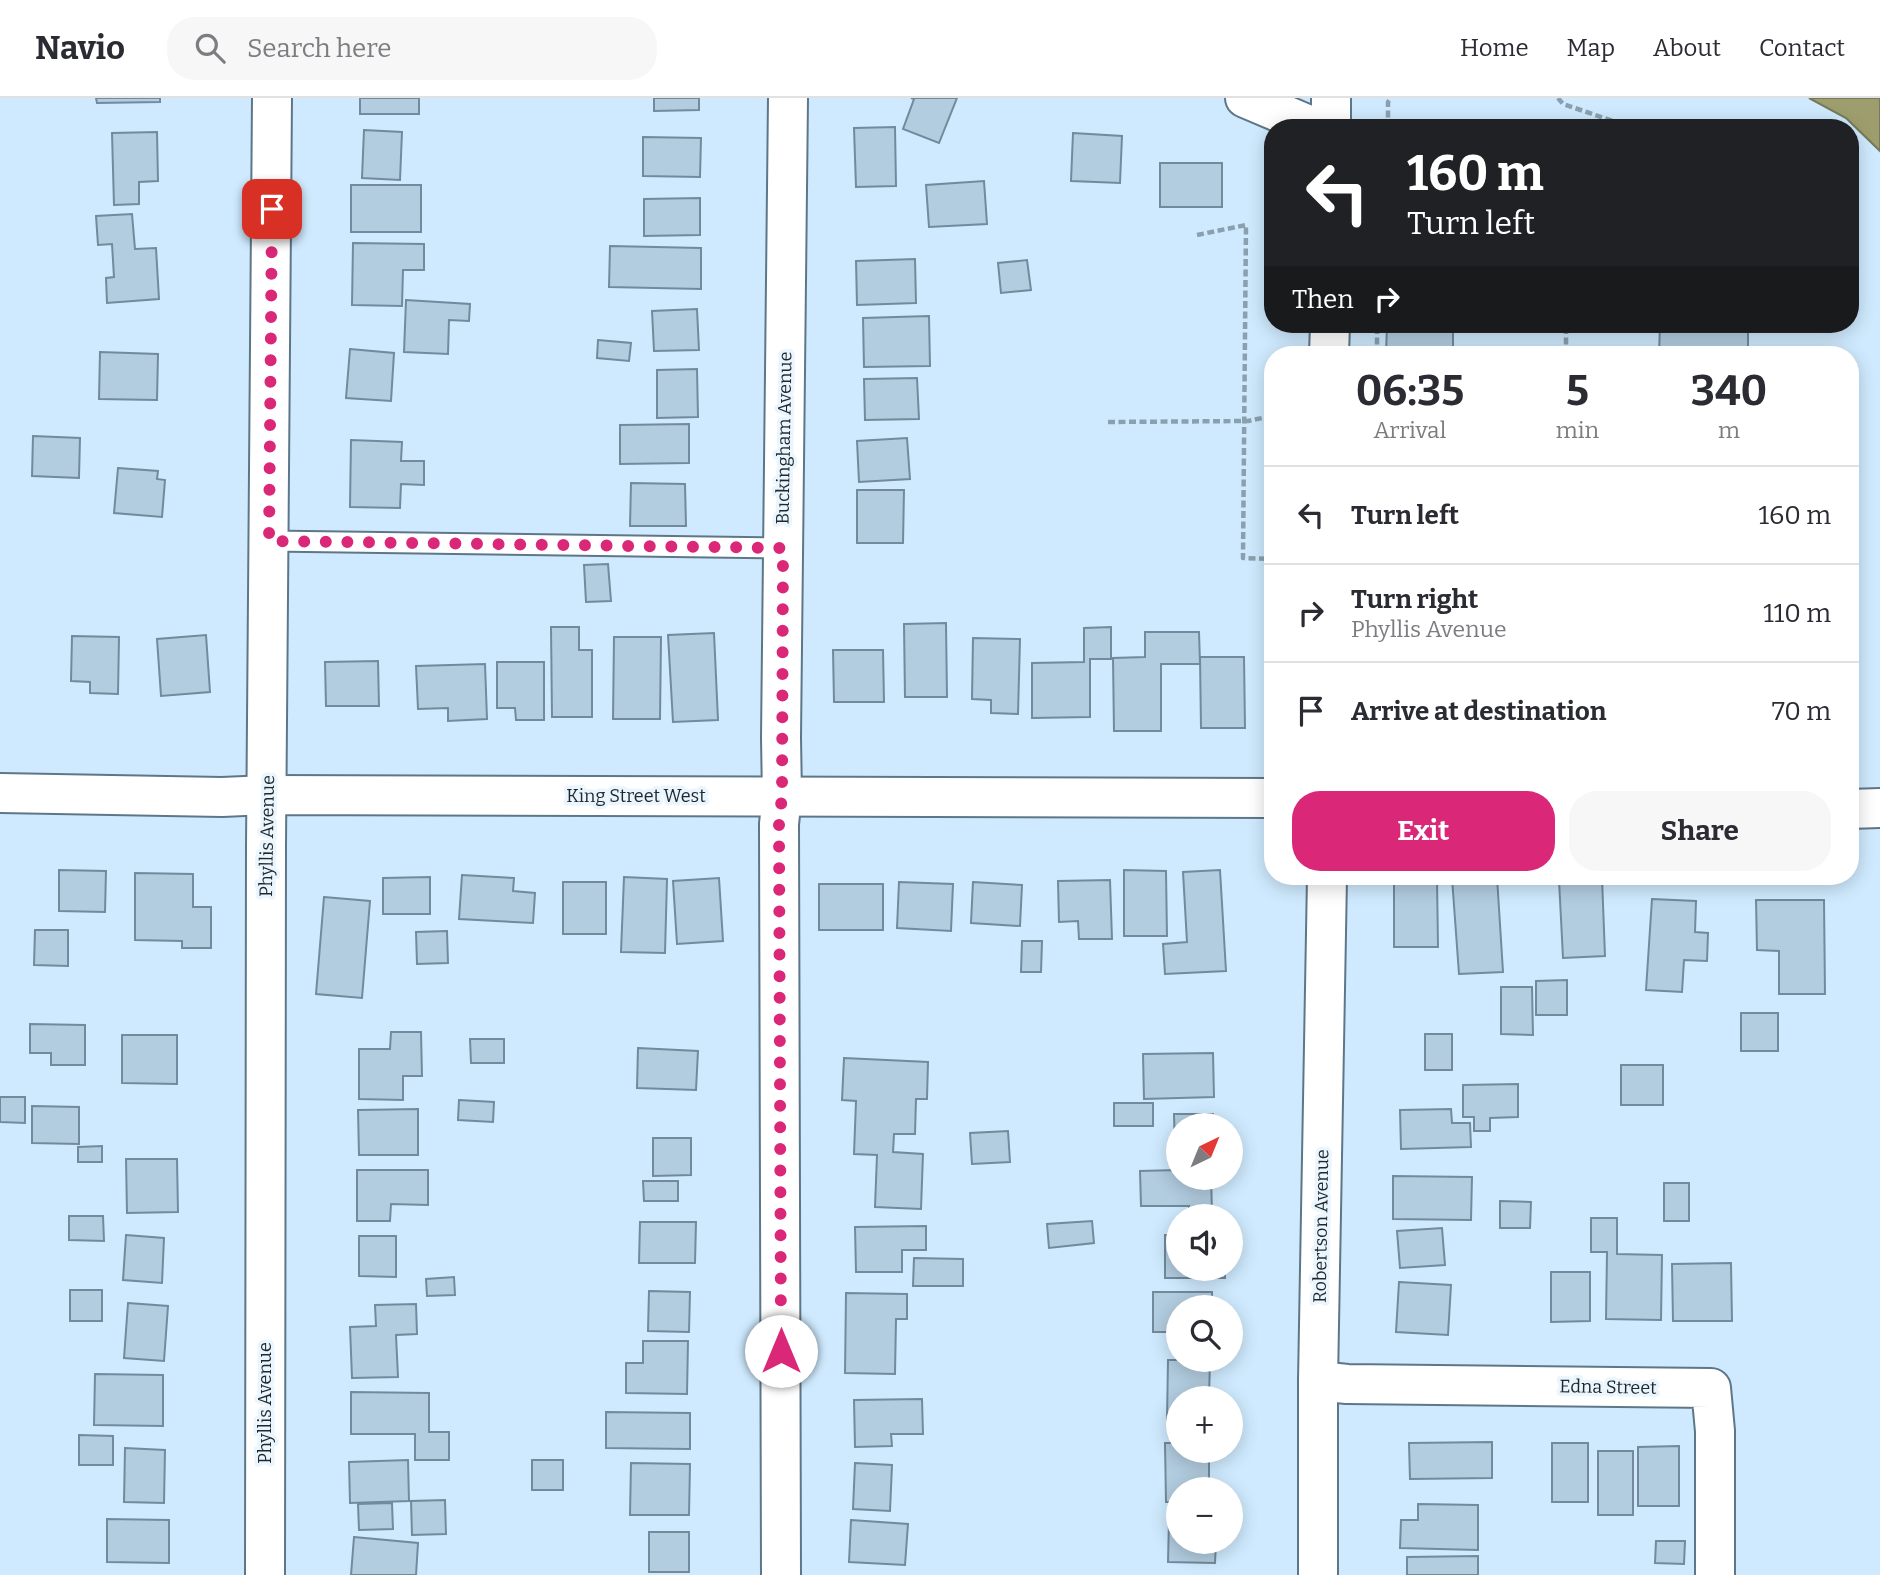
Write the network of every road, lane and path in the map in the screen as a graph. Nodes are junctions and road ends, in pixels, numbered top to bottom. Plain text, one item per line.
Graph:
1 (272, 98) edge
2 (788, 98) edge
3 (1245, 98) edge
4 (1331, 98) edge
5 (1391, 98) edge
6 (1558, 98) edge
7 (1295, 119) edge
8 (1331, 119) edge
9 (1388, 119) edge
10 (1608, 119) edge
11 (1197, 235) dead end
12 (1264, 417) edge
13 (1243, 421) junction
14 (1108, 422) dead end
15 (269, 541) junction
16 (783, 548) junction
17 (1264, 559) edge
18 (0, 793) edge
19 (268, 795) junction
20 (782, 796) junction
21 (1264, 798) edge
22 (1880, 808) edge
23 (1859, 809) edge
24 (1327, 885) edge
25 (1318, 1381) junction
26 (265, 1575) edge
27 (781, 1575) edge
28 (1318, 1575) edge
29 (1716, 1575) edge

1 - 15 street, Phyllis Avenue
2 - 16 street, Buckingham Avenue
3 - 7 street
4 - 8 street
5 - 9 path
6 - 10 path
11 - 13 path
12 - 13 path
13 - 14 path
13 - 17 path
15 - 16 lane
15 - 19 street, Phyllis Avenue
16 - 20 street, Buckingham Avenue
18 - 19 street, King Street West
19 - 20 street, King Street West
19 - 26 street, Phyllis Avenue
20 - 21 street, King Street West
20 - 27 street, Buckingham Avenue
22 - 23 street
24 - 25 street, Robertson Avenue
25 - 28 street, Robertson Avenue
25 - 29 street, Edna Street

